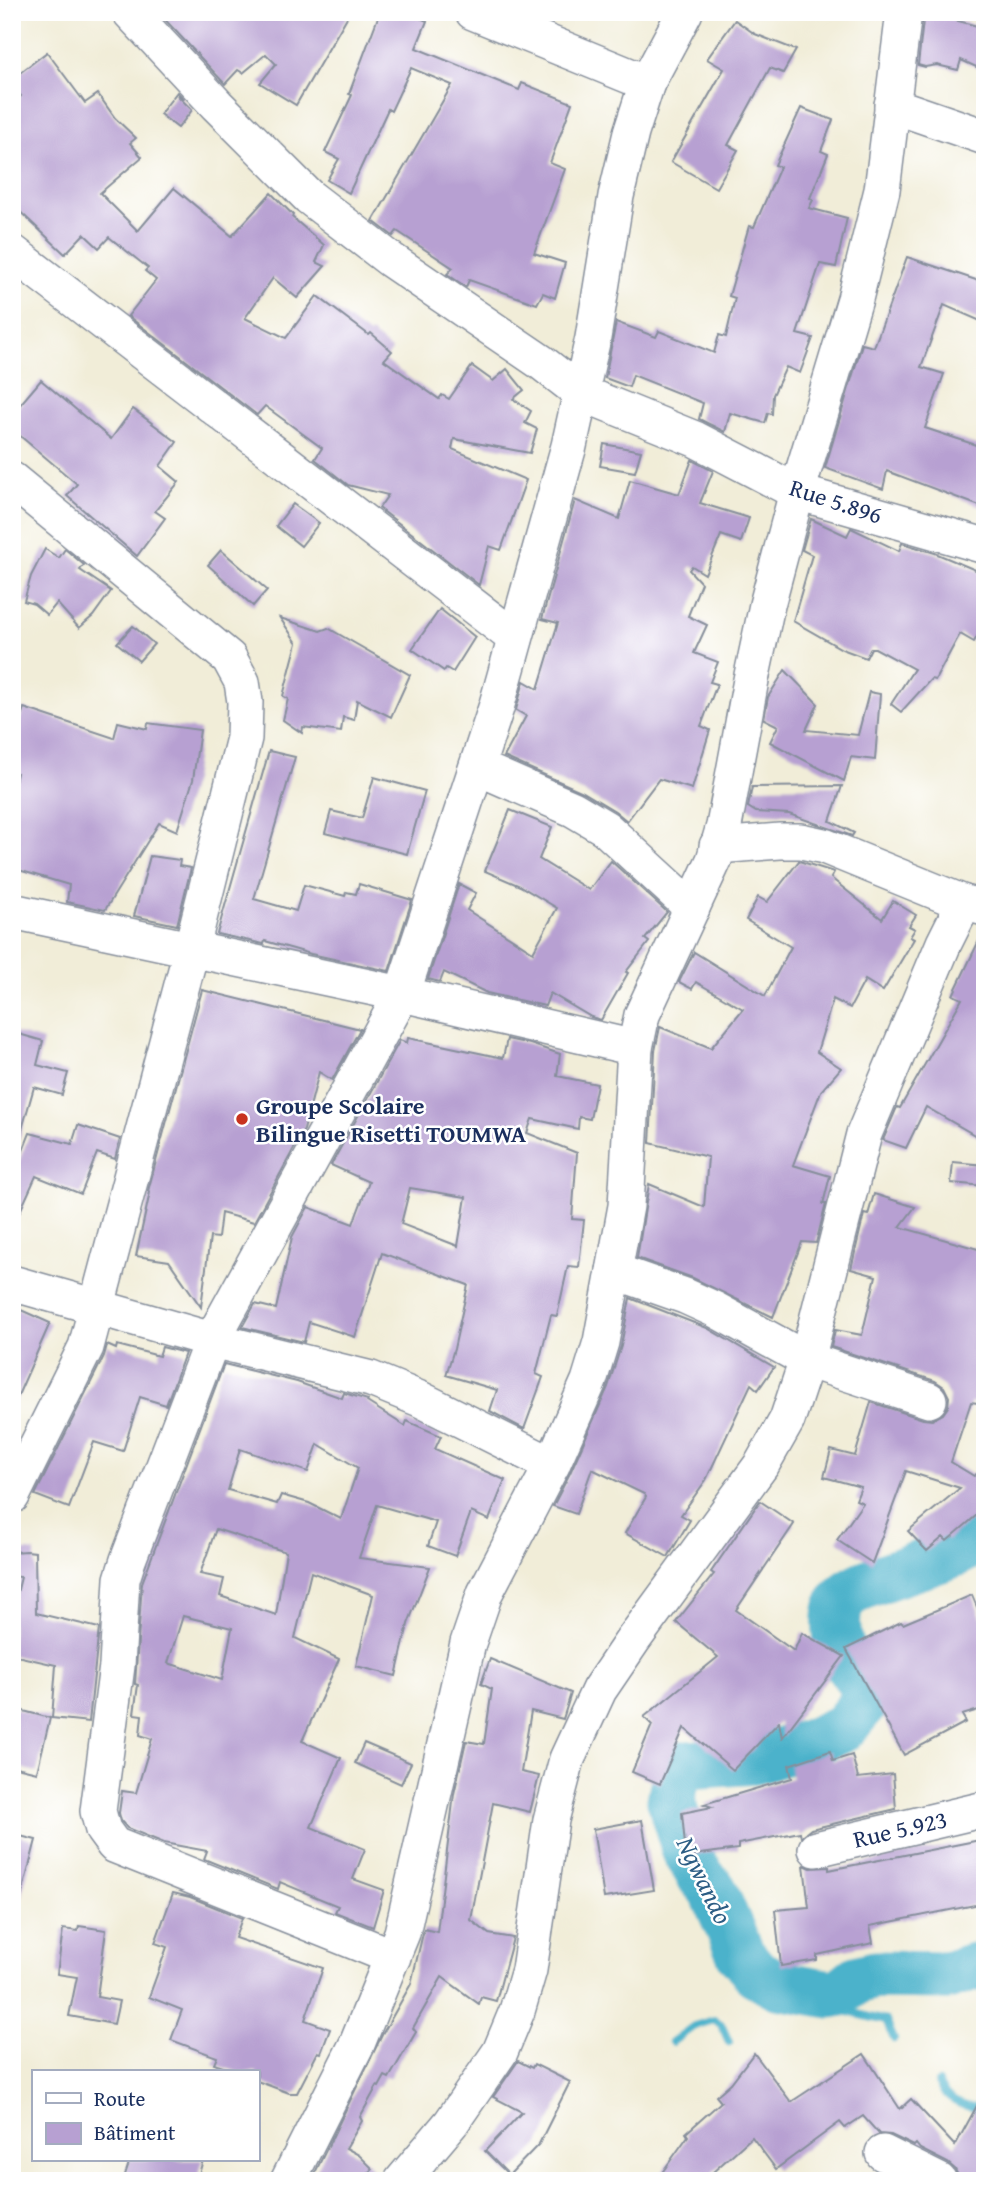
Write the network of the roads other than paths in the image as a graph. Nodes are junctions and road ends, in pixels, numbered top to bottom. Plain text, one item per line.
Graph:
1 (130, 12) edge
2 (473, 12) edge
3 (685, 12) edge
4 (904, 12) edge
5 (646, 83) junction
6 (892, 106) junction
7 (985, 137) edge
8 (12, 252) edge
9 (581, 393) junction
10 (12, 480) edge
11 (797, 492) junction
12 (985, 546) edge
13 (516, 638) junction
14 (477, 766) junction
15 (718, 846) junction
16 (974, 906) edge
17 (692, 908) junction
18 (12, 911) edge
19 (191, 951) junction
20 (402, 995) junction
21 (635, 1048) junction
22 (614, 1271) junction
23 (12, 1283) edge
24 (96, 1307) junction
25 (212, 1340) junction
26 (807, 1360) junction
27 (929, 1400) dead end
28 (552, 1465) junction
29 (12, 1496) edge
30 (985, 1810) edge
31 (816, 1849) dead end
32 (393, 1957) junction
33 (883, 2153) dead end
34 (288, 2181) edge
35 (402, 2181) edge
36 (939, 2181) edge

1 - 9 street, Rue 5.896
2 - 5 street
3 - 5 street
4 - 6 street
5 - 9 street
6 - 7 street
6 - 11 street
8 - 13 street
9 - 11 street, Rue 5.896
9 - 13 street
10 - 19 street
11 - 12 street, Rue 5.896
11 - 15 street
13 - 14 street
14 - 17 street
14 - 20 street
15 - 16 street
15 - 17 street
16 - 26 street
17 - 21 street
18 - 19 street
19 - 20 street
19 - 24 street
20 - 21 street
20 - 25 street
21 - 22 street
22 - 26 street
22 - 28 street
23 - 24 street
24 - 25 street
24 - 29 street
25 - 28 street
25 - 32 street
26 - 27 street
26 - 35 street
28 - 32 street
30 - 31 street, Rue 5.923
32 - 34 street
33 - 36 street

